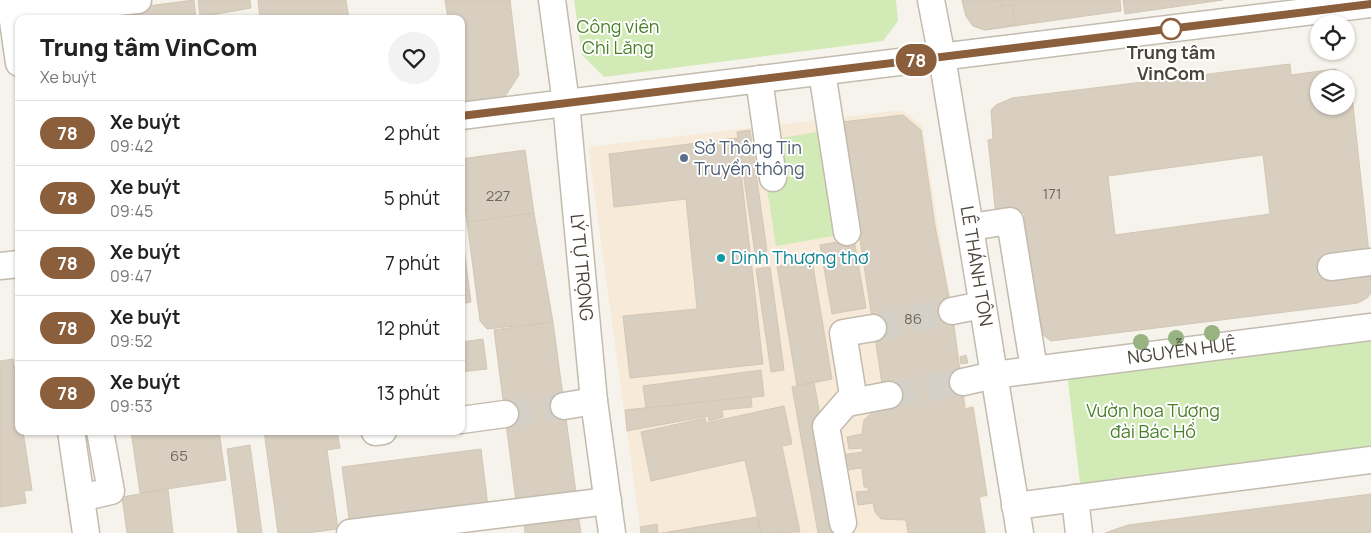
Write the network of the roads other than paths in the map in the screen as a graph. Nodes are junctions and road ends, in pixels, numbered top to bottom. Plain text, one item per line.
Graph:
1 (138, 0) edge
2 (552, 0) edge
3 (931, 0) edge
4 (1371, 4) edge
5 (11, 6) edge
6 (1312, 6) edge
7 (942, 57) junction
8 (12, 60) edge
9 (822, 72) junction
10 (759, 79) junction
11 (566, 103) junction
12 (465, 116) edge
13 (773, 178) dead end
14 (970, 227) junction
15 (847, 232) dead end
16 (1371, 262) edge
17 (15, 264) edge
18 (0, 266) edge
19 (1331, 267) dead end
20 (982, 305) junction
21 (952, 311) tunnel mouth
22 (1371, 327) edge
23 (874, 328) tunnel mouth
24 (1034, 370) junction
25 (994, 374) junction
26 (963, 382) tunnel mouth
27 (889, 395) tunnel mouth
28 (594, 401) junction
29 (847, 404) junction
30 (564, 406) tunnel mouth
31 (505, 414) tunnel mouth
32 (465, 419) edge
33 (73, 435) edge
34 (101, 435) edge
35 (1371, 460) edge
36 (81, 498) junction
37 (1075, 498) junction
38 (608, 501) junction
39 (1015, 506) junction
40 (843, 523) dead end
41 (86, 533) edge
42 (350, 533) edge
43 (612, 533) edge
44 (1020, 533) edge
45 (1079, 533) edge

1 - 5 street
2 - 11 street, LÝ TỰ TRỌNG
3 - 7 street, LÊ THÁNH TÔN
4 - 6 street
5 - 8 street
6 - 7 street
7 - 9 street
7 - 14 street, LÊ THÁNH TÔN
9 - 10 street
9 - 15 street
10 - 11 street
10 - 13 street
11 - 12 street
11 - 28 street, LÝ TỰ TRỌNG
14 - 20 street, LÊ THÁNH TÔN
14 - 24 street
16 - 19 street
17 - 18 street
20 - 21 street
20 - 25 street, LÊ THÁNH TÔN
22 - 24 street, NGUYỄN HUỆ
23 - 29 street
24 - 25 street, NGUYỄN HUỆ
25 - 26 street, NGUYỄN HUỆ
25 - 39 street, LÊ THÁNH TÔN
27 - 29 street
28 - 30 street
28 - 38 street, LÝ TỰ TRỌNG
29 - 40 street
31 - 32 street
33 - 36 street
34 - 36 street
35 - 37 street
36 - 41 street
37 - 39 street
37 - 45 street
38 - 42 street
38 - 43 street, LÝ TỰ TRỌNG
39 - 44 street, LÊ THÁNH TÔN

